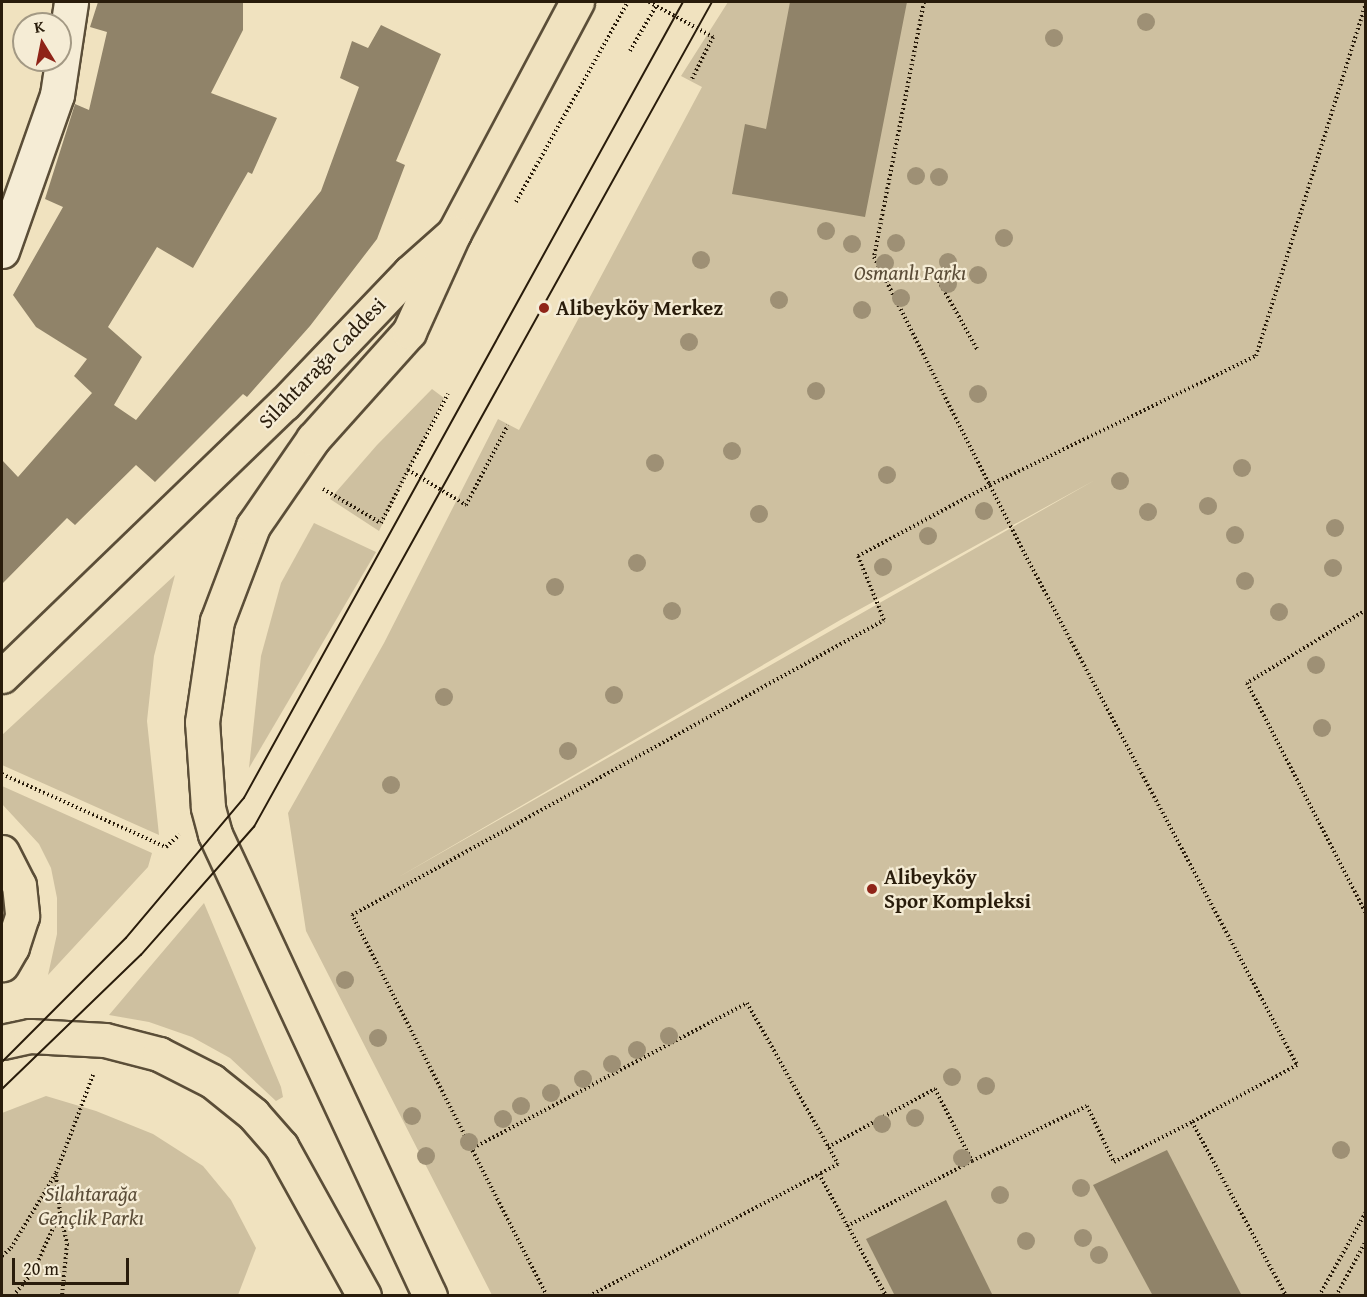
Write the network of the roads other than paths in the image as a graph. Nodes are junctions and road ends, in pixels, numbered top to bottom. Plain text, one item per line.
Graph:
1 (71, 2) edge
2 (577, 2) edge
3 (454, 233) junction
4 (2, 250) edge
5 (2, 676) edge
6 (2, 852) edge
7 (2, 964) edge
8 (2, 1042) edge
9 (364, 1296) edge
10 (430, 1296) edge

1 - 4 street
2 - 3 main road, Silahtarağa Caddesi
3 - 5 main road, Silahtarağa Caddesi
3 - 10 main road
6 - 7 main road
8 - 9 main road

